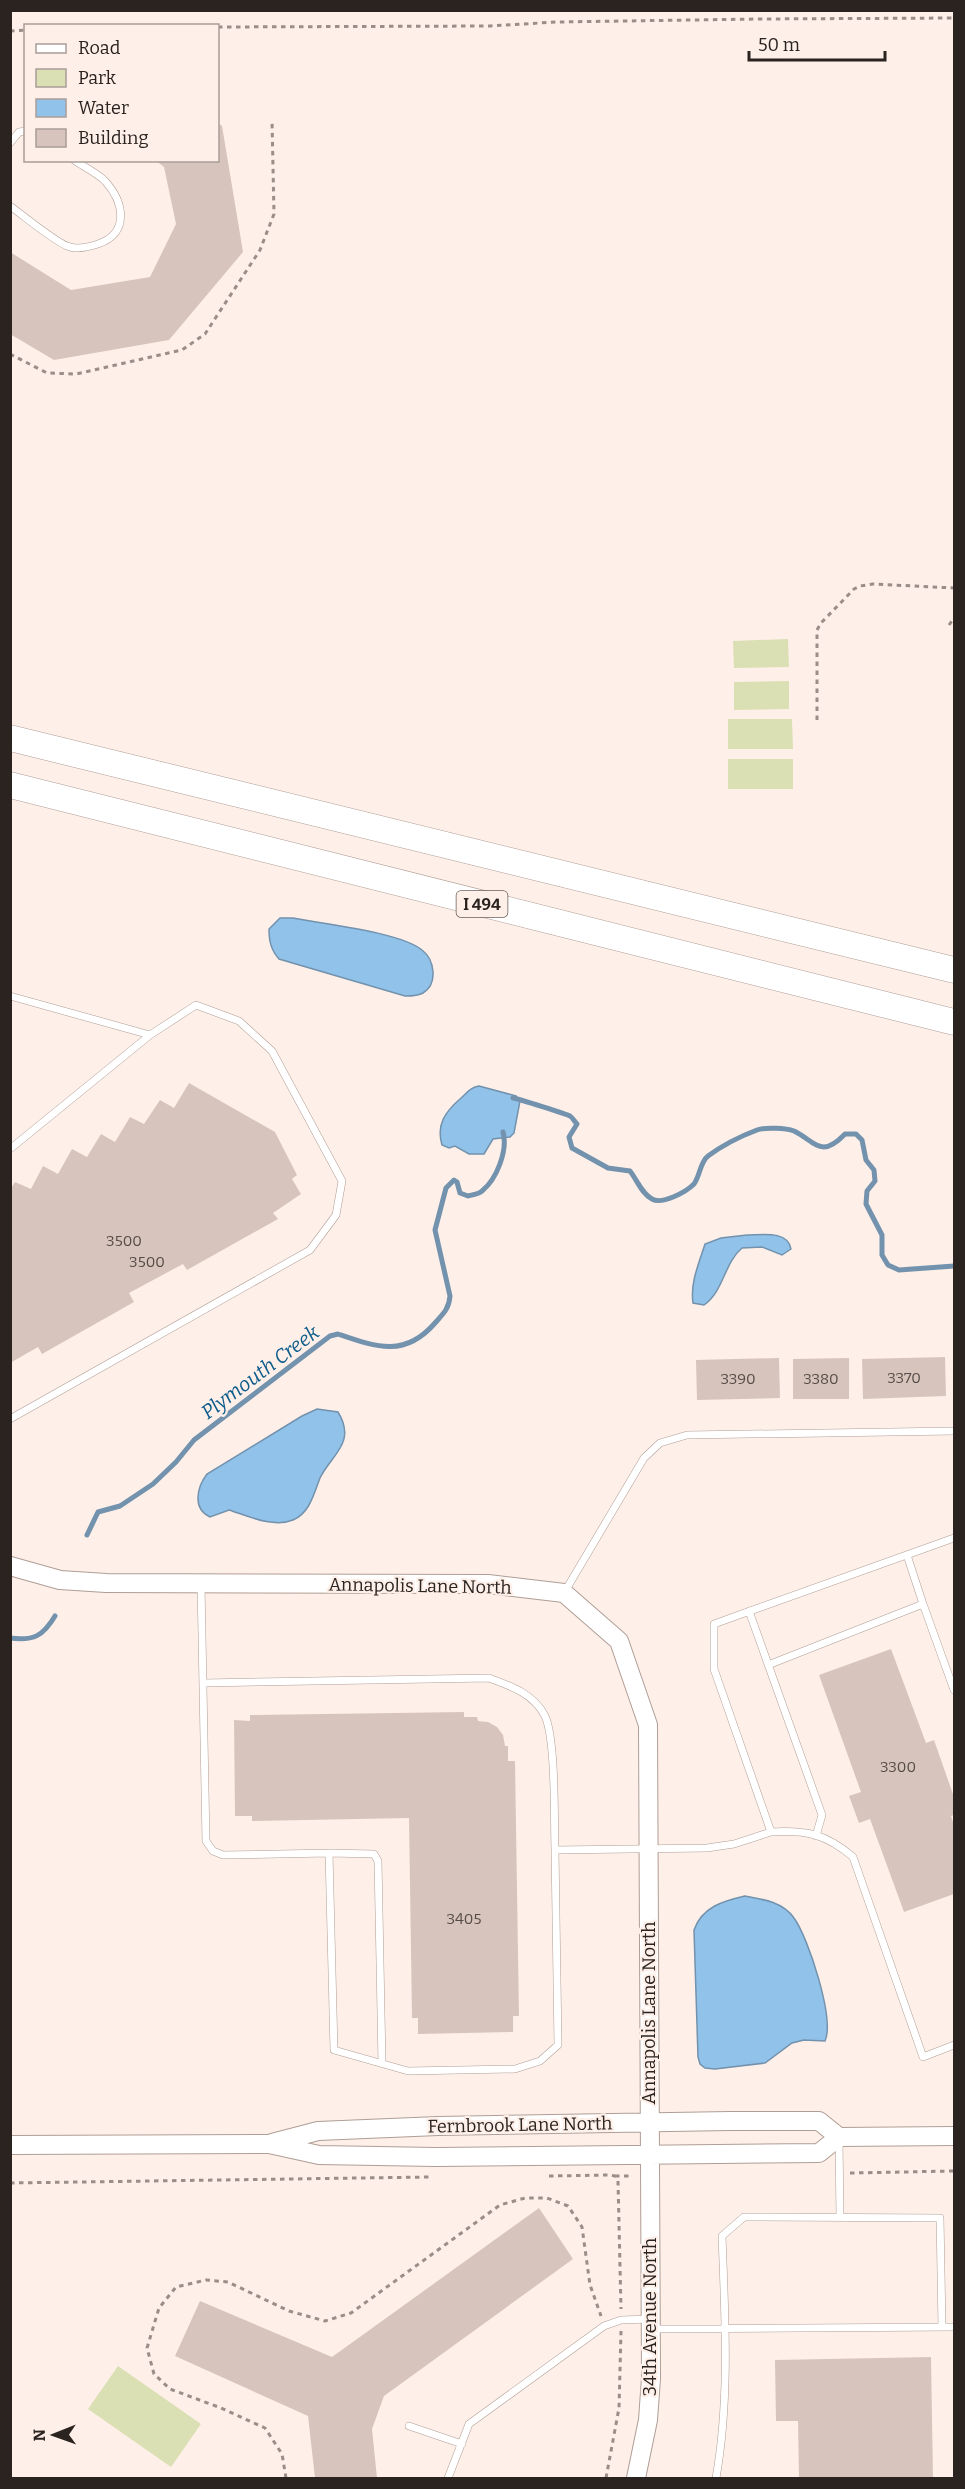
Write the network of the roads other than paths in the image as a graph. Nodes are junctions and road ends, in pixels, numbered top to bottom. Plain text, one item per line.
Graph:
1 (22, 131) edge
2 (10, 143) edge
3 (77, 162) edge
4 (10, 206) edge
5 (10, 738) edge
6 (10, 785) edge
7 (954, 970) edge
8 (10, 996) edge
9 (954, 1023) edge
10 (150, 1035) junction
11 (10, 1149) edge
12 (10, 1419) edge
13 (954, 1431) edge
14 (954, 1538) edge
15 (907, 1555) junction
16 (10, 1566) edge
17 (201, 1584) junction
18 (564, 1593) junction
19 (923, 1604) junction
20 (749, 1611) junction
21 (768, 1665) junction
22 (203, 1683) junction
23 (954, 1690) edge
24 (771, 1832) junction
25 (816, 1836) junction
26 (650, 1848) junction
27 (555, 1850) junction
28 (329, 1853) junction
29 (954, 2045) edge
30 (382, 2063) junction
31 (649, 2122) junction
32 (954, 2136) edge
33 (839, 2137) junction
34 (269, 2144) junction
35 (10, 2145) edge
36 (649, 2155) junction
37 (840, 2218) junction
38 (651, 2324) junction
39 (725, 2327) junction
40 (942, 2327) junction
41 (954, 2327) edge
42 (410, 2426) dead end
43 (462, 2444) junction
44 (448, 2478) edge
45 (636, 2478) edge
46 (716, 2478) edge

1 - 2 lane
3 - 4 lane
5 - 7 highway
6 - 9 highway, I 494
8 - 10 lane
10 - 11 lane
10 - 12 lane
13 - 18 lane
14 - 15 lane
15 - 19 lane
15 - 20 lane
16 - 17 street, Annapolis Lane North
17 - 18 street, Annapolis Lane North
17 - 22 lane
18 - 26 street, Annapolis Lane North
19 - 21 lane
19 - 23 lane
20 - 21 lane
20 - 24 lane
21 - 25 lane
22 - 27 lane
22 - 28 lane
24 - 25 lane
24 - 26 lane
25 - 29 lane
26 - 27 lane
26 - 31 street, Annapolis Lane North
27 - 30 lane
28 - 30 lane
28 - 30 lane
31 - 33 street, Fernbrook Lane North
31 - 34 street, Fernbrook Lane North
31 - 36 street, Annapolis Lane North
32 - 33 street
33 - 36 street, Fernbrook Lane North
33 - 37 lane
34 - 35 street, Fernbrook Lane North
34 - 36 street, Fernbrook Lane North
36 - 38 street, 34th Avenue North
37 - 39 lane
37 - 40 lane
38 - 39 lane
38 - 43 lane
38 - 45 street, 34th Avenue North
39 - 40 lane
39 - 46 lane
40 - 41 lane
42 - 43 lane
43 - 44 lane

